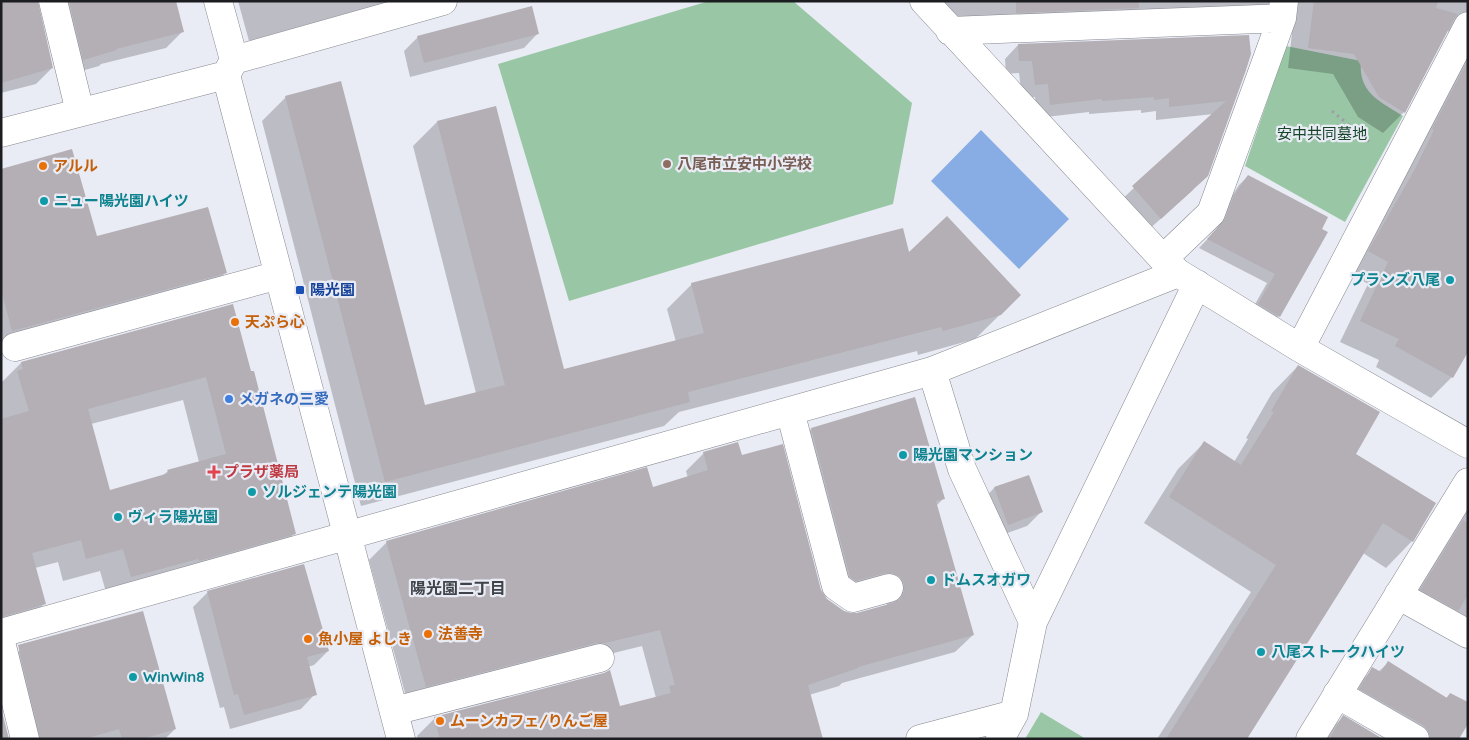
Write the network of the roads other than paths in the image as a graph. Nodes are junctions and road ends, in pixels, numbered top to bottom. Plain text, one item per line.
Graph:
1 (53, 1) edge
2 (218, 1) edge
3 (443, 1) edge
4 (924, 1) edge
5 (1283, 10) edge
6 (1468, 26) edge
7 (950, 30) junction
8 (230, 67) junction
9 (80, 112) junction
10 (1, 133) edge
11 (1179, 272) junction
12 (279, 275) junction
13 (15, 347) dead end
14 (1300, 348) junction
15 (932, 371) junction
16 (790, 411) junction
17 (1467, 441) edge
18 (1468, 482) edge
19 (349, 536) junction
20 (889, 588) dead end
21 (1398, 595) junction
22 (1033, 622) junction
23 (1, 634) edge
24 (1468, 634) edge
25 (1, 642) edge
26 (600, 658) dead end
27 (1337, 694) junction
28 (394, 711) junction
29 (1014, 714) junction
30 (24, 739) edge
31 (401, 739) edge
32 (920, 739) edge
33 (1000, 739) edge
34 (1310, 739) edge
35 (1415, 739) edge

1 - 9 street
2 - 8 street
3 - 8 street
4 - 7 street
5 - 7 street
5 - 11 street
6 - 14 street
7 - 11 street
8 - 9 street
8 - 12 street
9 - 10 street
11 - 14 street
11 - 15 street
11 - 22 street
12 - 13 street
12 - 19 street
14 - 17 street
15 - 16 street
15 - 22 street
16 - 19 street
16 - 20 street
18 - 21 street
19 - 23 street
19 - 28 street
21 - 24 street
21 - 27 street
22 - 29 street
25 - 30 street
26 - 28 street
27 - 34 street
27 - 35 street
28 - 31 street
29 - 32 street
29 - 33 street

